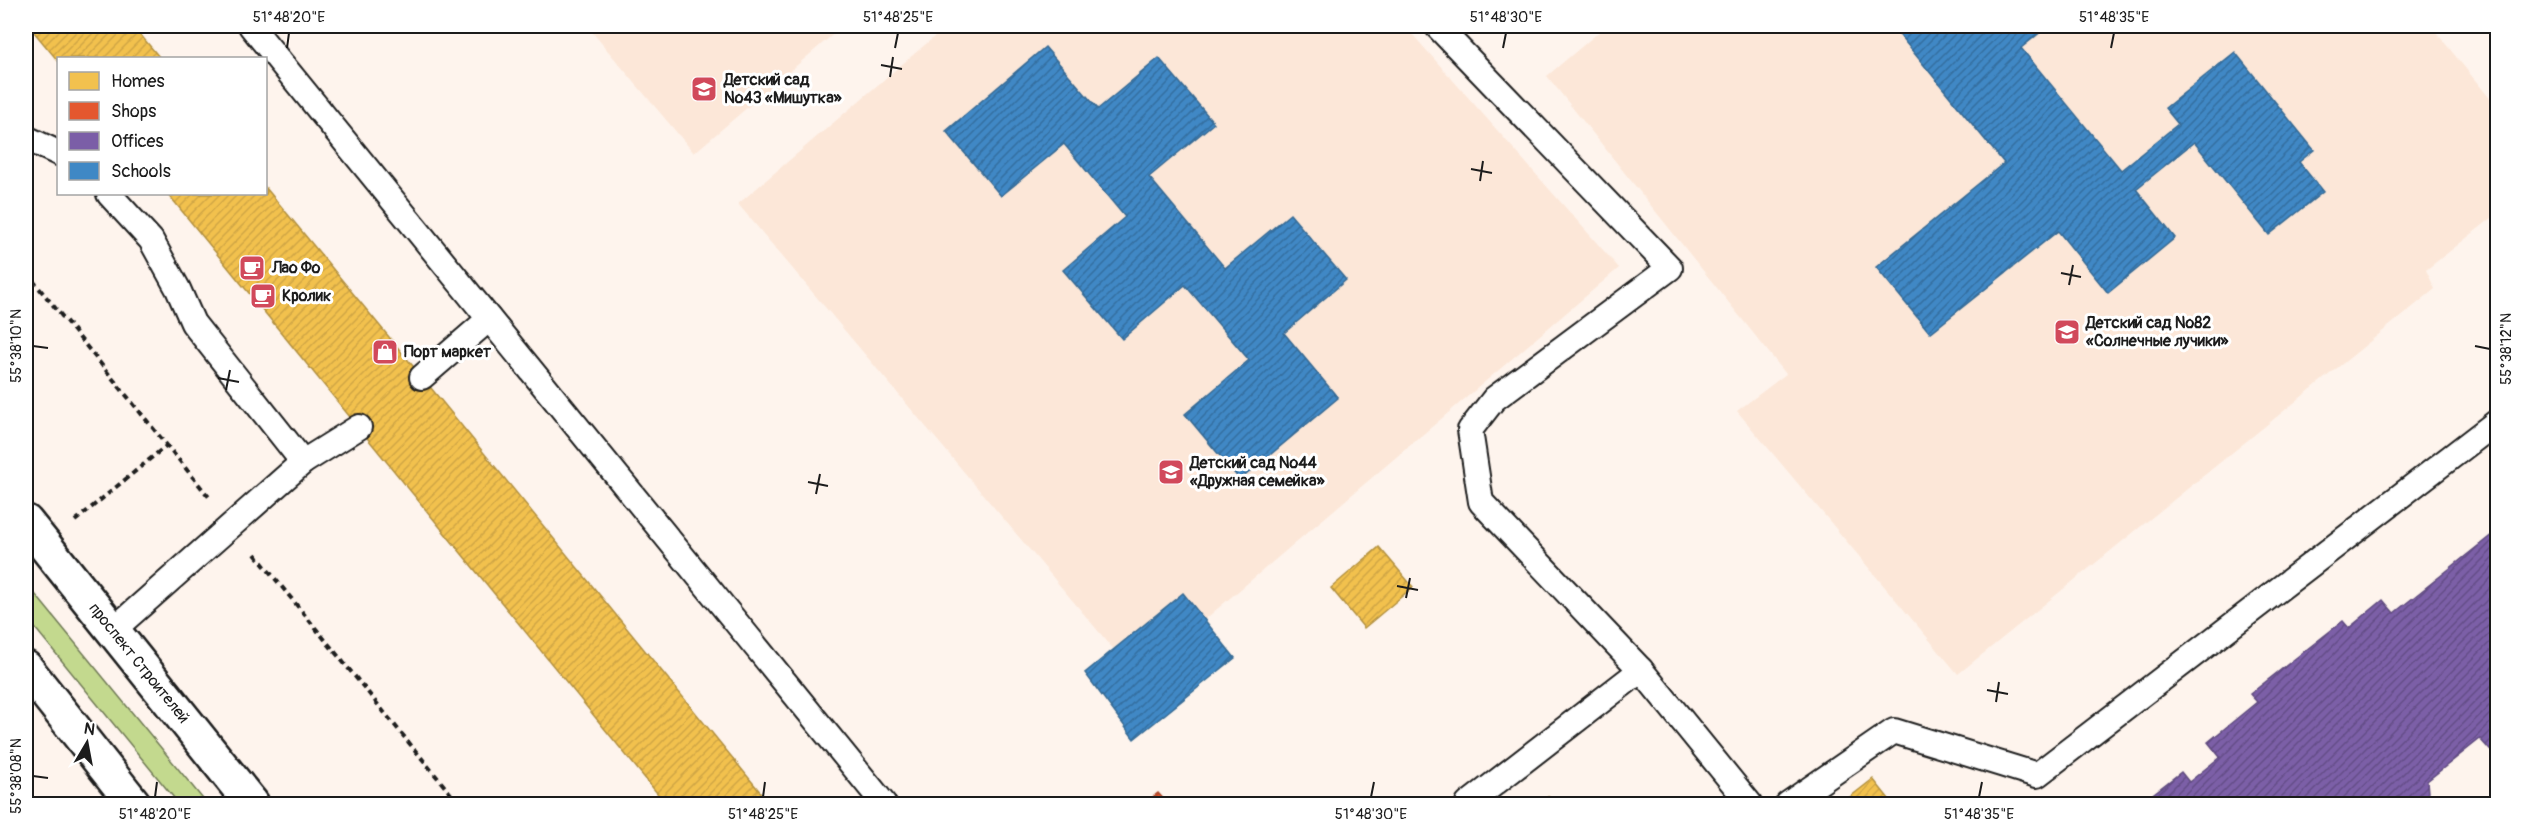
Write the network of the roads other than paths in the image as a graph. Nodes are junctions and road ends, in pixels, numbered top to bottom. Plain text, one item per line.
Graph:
1 (251, 26) edge
2 (1437, 26) edge
3 (26, 138) edge
4 (57, 153) edge
5 (110, 195) edge
6 (489, 318) junction
7 (422, 377) dead end
8 (2498, 421) edge
9 (359, 427) dead end
10 (303, 462) junction
11 (26, 522) edge
12 (112, 631) junction
13 (26, 668) edge
14 (1641, 670) junction
15 (134, 804) edge
16 (252, 804) edge
17 (884, 804) edge
18 (1468, 804) edge
19 (1750, 804) edge
20 (1788, 804) edge

1 - 6 lane
2 - 14 lane
3 - 4 lane
5 - 10 lane
6 - 7 lane
6 - 17 lane
8 - 20 lane
9 - 10 lane
10 - 12 lane
11 - 12 main road, проспект Строителей
12 - 16 main road, проспект Строителей
13 - 15 main road
14 - 18 lane
14 - 19 lane

